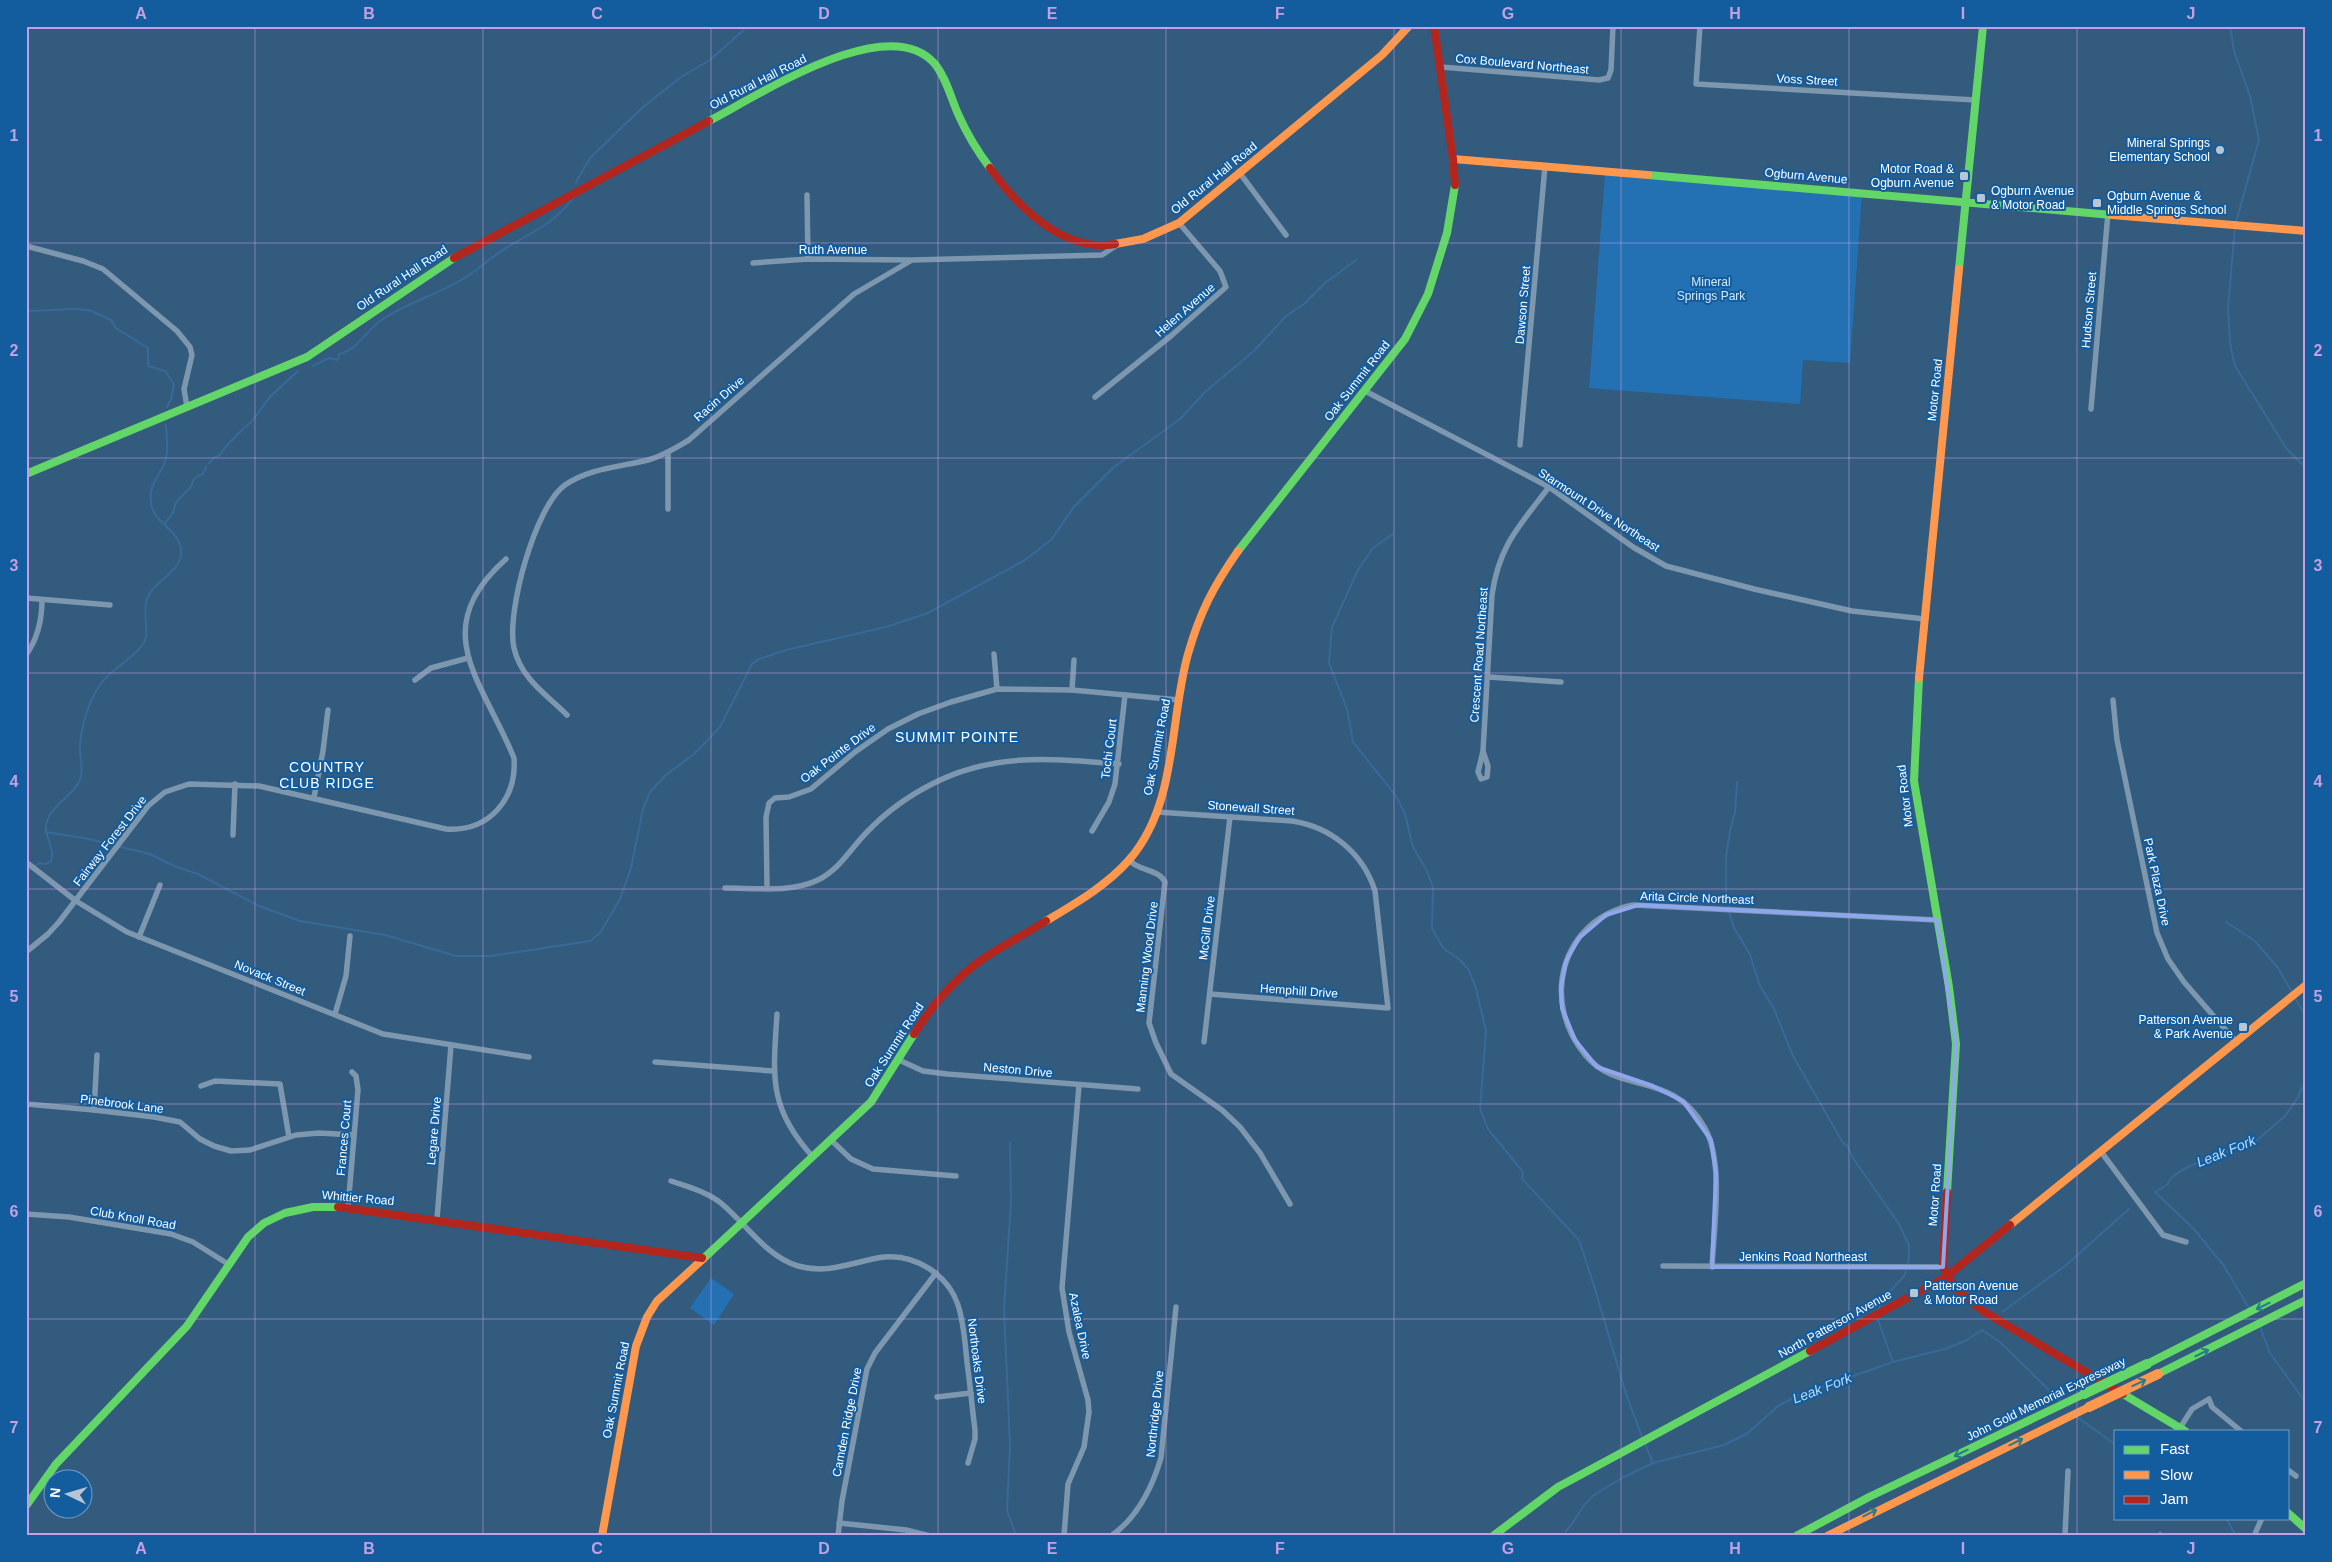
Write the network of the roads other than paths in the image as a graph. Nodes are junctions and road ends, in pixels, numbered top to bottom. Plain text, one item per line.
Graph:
1 (1409, 26) edge
2 (1434, 26) edge
3 (1613, 26) edge
4 (1700, 26) edge
5 (1983, 26) edge
6 (1441, 67) junction
7 (1975, 100) junction
8 (1453, 159) junction
9 (1545, 166) junction
10 (1240, 172) junction
11 (807, 195) dead end
12 (1967, 202) junction
13 (2108, 214) junction
14 (1180, 223) junction
15 (2306, 231) edge
16 (1286, 235) dead end
17 (1117, 245) junction
18 (26, 246) edge
19 (808, 259) junction
20 (912, 260) junction
21 (753, 263) dead end
22 (1365, 392) junction
23 (1095, 397) dead end
24 (186, 407) junction
25 (2091, 408) dead end
26 (1520, 445) dead end
27 (668, 453) junction
28 (26, 474) edge
29 (1549, 487) junction
30 (668, 509) dead end
31 (506, 559) dead end
32 (26, 598) edge
33 (42, 600) junction
34 (110, 605) dead end
35 (1925, 619) junction
36 (994, 654) dead end
37 (26, 655) edge
38 (468, 658) junction
39 (1074, 660) dead end
40 (1488, 677) junction
41 (415, 680) dead end
42 (1561, 682) dead end
43 (997, 689) junction
44 (1072, 690) junction
45 (1125, 695) junction
46 (1179, 700) junction
47 (2113, 700) dead end
48 (328, 710) dead end
49 (567, 716) dead end
50 (1483, 751) dead end
51 (1119, 764) junction
52 (235, 784) junction
53 (314, 797) junction
54 (1157, 812) junction
55 (1230, 817) junction
56 (1092, 831) dead end
57 (233, 835) dead end
58 (1128, 860) junction
59 (26, 862) edge
60 (160, 885) dead end
61 (767, 887) junction
62 (725, 888) dead end
63 (76, 901) junction
64 (1937, 920) junction
65 (350, 936) dead end
66 (139, 937) junction
67 (26, 952) edge
68 (2306, 985) edge
69 (1210, 994) junction
70 (1388, 1008) joint
71 (335, 1014) junction
72 (778, 1014) dead end
73 (1204, 1042) dead end
74 (2237, 1043) junction
75 (452, 1045) junction
76 (97, 1055) dead end
77 (529, 1057) dead end
78 (899, 1060) junction
79 (654, 1062) dead end
80 (773, 1071) junction
81 (352, 1072) dead end
82 (1079, 1085) junction
83 (201, 1086) dead end
84 (1138, 1089) dead end
85 (26, 1104) edge
86 (94, 1110) junction
87 (354, 1135) junction
88 (289, 1137) junction
89 (832, 1141) junction
90 (2102, 1153) junction
91 (813, 1157) junction
92 (956, 1176) dead end
93 (671, 1181) dead end
94 (1290, 1204) dead end
95 (348, 1207) junction
96 (26, 1214) edge
97 (437, 1219) junction
98 (741, 1222) junction
99 (2186, 1242) dead end
100 (702, 1258) junction
101 (228, 1264) junction
102 (1663, 1266) dead end
103 (1712, 1267) junction
104 (1945, 1272) junction
105 (936, 1273) junction
106 (2306, 1283) edge
107 (2306, 1300) edge
108 (1176, 1307) dead end
109 (971, 1393) junction
110 (937, 1397) dead end
111 (2182, 1429) edge
112 (2240, 1430) edge
113 (968, 1463) dead end
114 (2068, 1471) dead end
115 (2290, 1472) edge
116 (2296, 1476) dead end
117 (26, 1506) edge
118 (2290, 1515) edge
119 (2261, 1520) edge
120 (839, 1523) junction
121 (2306, 1529) edge
122 (602, 1536) edge
123 (838, 1536) edge
124 (930, 1536) edge
125 (1064, 1536) edge
126 (1111, 1536) edge
127 (1493, 1536) edge
128 (1796, 1536) edge
129 (1827, 1536) edge
130 (2065, 1536) edge
131 (2254, 1536) edge

1 - 10 main road, Old Rural Hall Road
2 - 6 main road, Oak Summit Road
3 - 6 street, Cox Boulevard Northeast
4 - 7 street, Voss Street
5 - 7 main road, Motor Road
6 - 8 main road, Oak Summit Road
7 - 12 main road, Motor Road
8 - 9 main road, Ogburn Avenue
8 - 22 main road, Oak Summit Road
9 - 12 main road, Ogburn Avenue
9 - 26 street, Dawson Street
10 - 14 main road, Old Rural Hall Road
10 - 16 street
11 - 19 street
12 - 13 main road, Ogburn Avenue
12 - 35 main road, Motor Road
13 - 15 main road, Ogburn Avenue
13 - 25 street, Hudson Street
14 - 17 main road, Old Rural Hall Road
14 - 23 street, Helen Avenue
17 - 20 street, Racin Drive
17 - 24 main road, Old Rural Hall Road
18 - 24 street
19 - 20 street, Ruth Avenue
19 - 21 street, Ruth Avenue
20 - 27 street, Racin Drive
22 - 29 street, Starmount Drive Northeast
22 - 46 main road, Oak Summit Road
24 - 28 main road, Old Rural Hall Road
27 - 30 street
27 - 49 street, Racin Drive
29 - 35 street, Starmount Drive Northeast
29 - 40 street, Crescent Road Northeast
31 - 38 street, Fairway Forest Drive
32 - 33 street
33 - 34 street
33 - 37 street
35 - 64 main road, Motor Road
36 - 43 street
38 - 41 street
38 - 53 street, Fairway Forest Drive
39 - 44 street
40 - 42 street
40 - 50 street, Crescent Road Northeast
43 - 44 street, Oak Pointe Drive
43 - 61 street, Oak Pointe Drive
44 - 45 street, Oak Pointe Drive
45 - 46 street, Oak Pointe Drive
45 - 51 street, Tochi Court
46 - 54 main road, Oak Summit Road
47 - 74 street, Park Plaza Drive
48 - 53 street
51 - 56 street, Tochi Court
51 - 61 street
52 - 53 street, Fairway Forest Drive
52 - 57 street
52 - 63 street, Fairway Forest Drive
54 - 55 street, Stonewall Street
54 - 58 main road, Oak Summit Road
55 - 69 street, McGill Drive
55 - 70 street, Stonewall Street
58 - 78 main road, Oak Summit Road
58 - 94 street, Manning Wood Drive
59 - 63 street, Novack Street
60 - 66 street
61 - 62 street
63 - 66 street, Novack Street
63 - 67 street, Fairway Forest Drive
64 - 103 street, Arita Circle Northeast
64 - 104 main road, Motor Road
65 - 71 street
66 - 71 street, Novack Street
68 - 74 main road, North Patterson Avenue
69 - 70 street, Hemphill Drive
69 - 73 street, McGill Drive
71 - 75 street, Novack Street
72 - 80 street
74 - 90 main road, North Patterson Avenue
75 - 77 street, Novack Street
75 - 97 street, Legare Drive
76 - 86 street
78 - 82 street, Neston Drive
78 - 89 main road, Oak Summit Road
79 - 80 street
80 - 91 street
81 - 87 street, Frances Court
82 - 84 street, Neston Drive
82 - 125 street, Azalea Drive
83 - 88 street
85 - 86 street, Pinebrook Lane
86 - 88 street, Pinebrook Lane
87 - 88 street, Pinebrook Lane
87 - 95 street, Frances Court
89 - 91 main road, Oak Summit Road
89 - 92 street
90 - 99 street
90 - 104 main road, North Patterson Avenue
91 - 98 main road, Oak Summit Road
93 - 98 street, Northoaks Drive
95 - 97 main road, Whittier Road
95 - 101 main road, Whittier Road
96 - 101 street, Club Knoll Road
97 - 100 main road, Whittier Road
98 - 100 main road, Oak Summit Road
98 - 105 street, Northoaks Drive
100 - 122 main road, Oak Summit Road
101 - 117 main road, Whittier Road
102 - 103 street, Jenkins Road Northeast
103 - 104 street, Jenkins Road Northeast
104 - 111 main road
104 - 127 main road, North Patterson Avenue
105 - 109 street, Northoaks Drive
105 - 120 street, Camden Ridge Drive
106 -> 128 main road, John Gold Memorial Expressway, bridge
129 -> 107 main road, John Gold Memorial Expressway, bridge
108 - 126 street, Northridge Drive
109 - 110 street
109 - 113 street, Northoaks Drive
111 - 112 street
114 - 130 street
115 - 116 street
118 - 121 main road
119 - 131 street
120 - 123 street, Camden Ridge Drive
120 - 124 street

